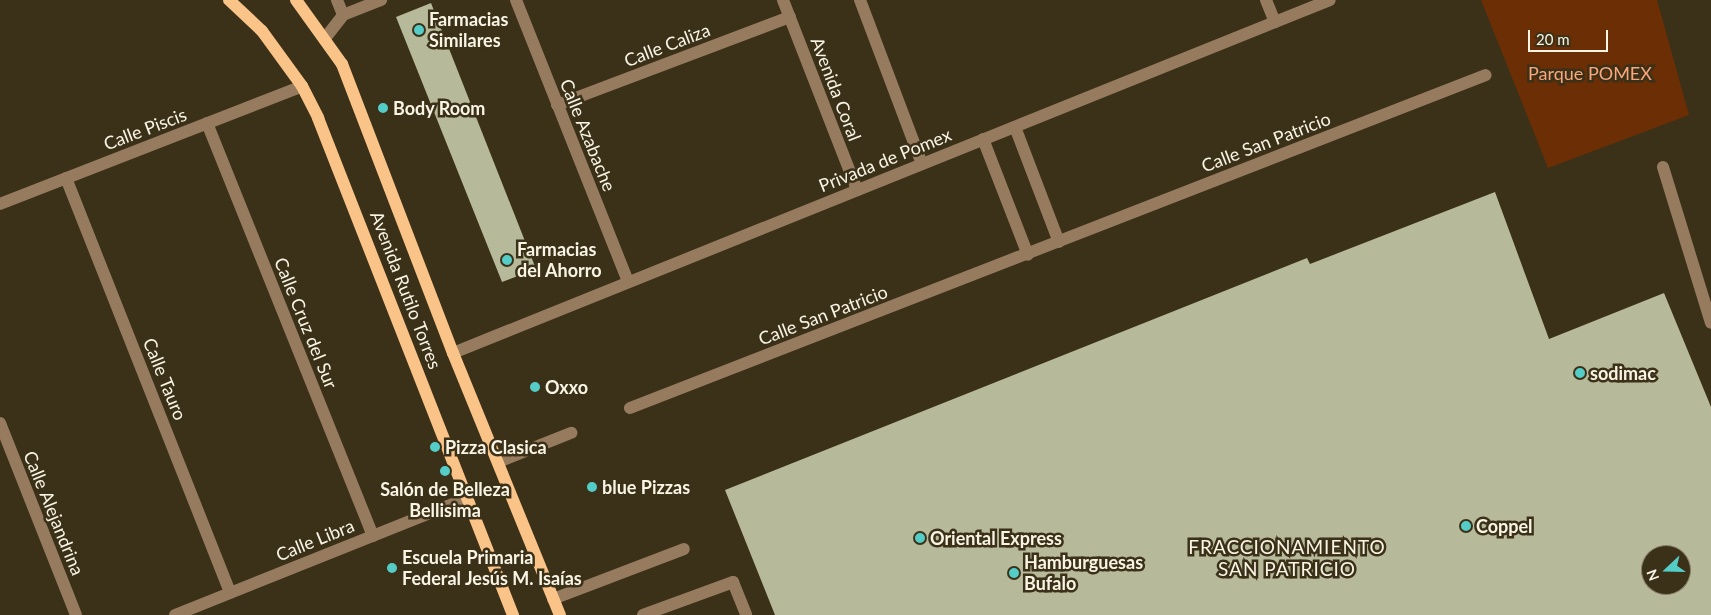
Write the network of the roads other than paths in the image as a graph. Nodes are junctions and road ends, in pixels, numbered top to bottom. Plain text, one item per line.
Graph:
1 (229, 0) edge
2 (296, 0) edge
3 (337, 0) edge
4 (381, 0) edge
5 (516, 0) edge
6 (783, 0) edge
7 (860, 0) edge
8 (1266, 0) edge
9 (1330, 0) edge
10 (343, 15) junction
11 (790, 17) junction
12 (1275, 22) junction
13 (326, 37) junction
14 (1486, 75) dead end
15 (302, 86) junction
16 (558, 105) junction
17 (207, 123) junction
18 (1015, 126) junction
19 (983, 139) junction
20 (922, 164) junction
21 (1663, 167) dead end
22 (66, 178) junction
23 (857, 190) junction
24 (0, 204) edge
25 (1058, 242) junction
26 (1028, 255) junction
27 (628, 282) junction
28 (1711, 323) edge
29 (453, 353) junction
30 (630, 408) dead end
31 (0, 423) edge
32 (571, 433) dead end
33 (498, 462) junction
34 (468, 498) junction
35 (373, 536) junction
36 (684, 549) dead end
37 (230, 593) junction
38 (553, 599) junction
39 (76, 615) edge
40 (175, 615) edge
41 (513, 615) edge
42 (560, 615) edge
43 (643, 615) edge
44 (746, 615) edge

1 - 15 main road, Avenida Rutilo Torres
2 - 13 main road, Avenida Rutilo Torres
3 - 10 street
4 - 10 street
5 - 16 street, Calle Azabache
6 - 11 street, Avenida Coral
7 - 20 street
8 - 12 street
9 - 12 street, Privada de Pomex
10 - 13 street
11 - 16 street, Calle Caliza
11 - 23 street, Avenida Coral
12 - 18 street, Privada de Pomex
13 - 29 main road, Avenida Rutilo Torres
14 - 25 street, Calle San Patricio
15 - 17 street, Calle Piscis
15 - 34 main road, Avenida Rutilo Torres
16 - 27 street, Calle Azabache
17 - 22 street, Calle Piscis
17 - 35 street, Calle Cruz del Sur
18 - 19 street, Privada de Pomex
18 - 25 street
19 - 20 street, Privada de Pomex
19 - 26 street
20 - 23 street, Privada de Pomex
21 - 28 street
22 - 24 street, Calle Piscis
22 - 37 street, Calle Tauro
23 - 27 street, Privada de Pomex
25 - 26 street, Calle San Patricio
26 - 30 street, Calle San Patricio
27 - 29 street, Privada de Pomex
29 - 33 main road, Avenida Rutilo Torres
31 - 39 street, Calle Alejandrina
32 - 33 street
33 - 38 main road, Avenida Rutilo Torres
34 - 35 street, Calle Libra
34 - 41 main road, Avenida Rutilo Torres
35 - 37 street, Calle Libra
36 - 38 street
37 - 40 street, Calle Libra
38 - 42 main road, Avenida Rutilo Torres
43 - 44 street

